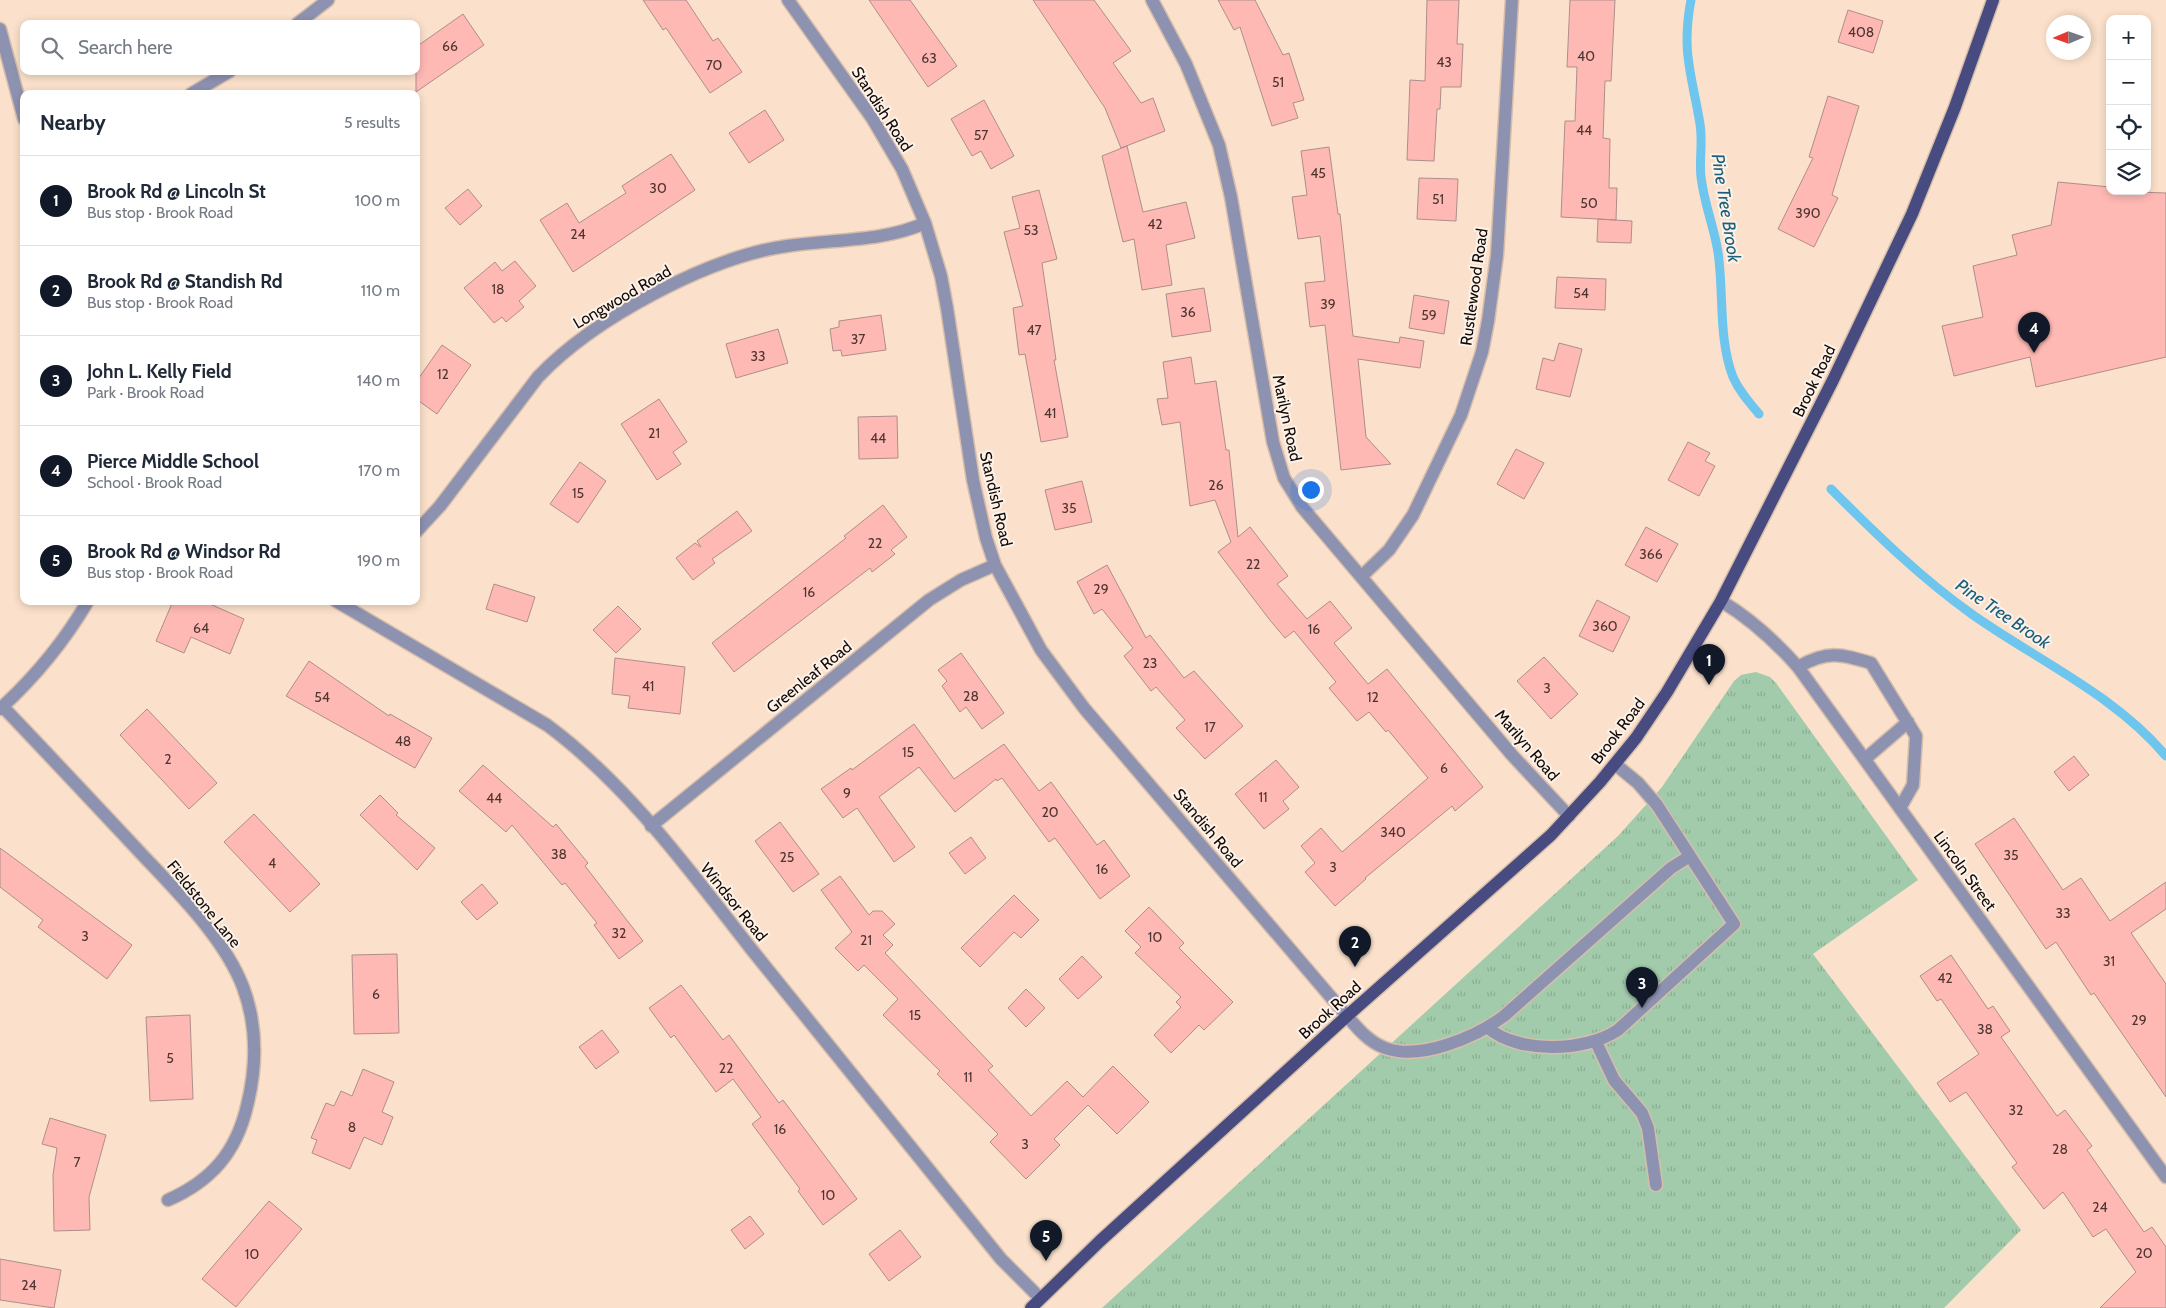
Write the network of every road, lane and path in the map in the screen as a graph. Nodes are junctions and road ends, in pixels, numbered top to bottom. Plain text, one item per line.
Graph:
1 (328, 0) edge
2 (788, 0) edge
3 (1152, 0) edge
4 (1512, 0) edge
5 (1993, 0) edge
6 (302, 20) edge
7 (0, 29) edge
8 (223, 75) edge
9 (198, 90) edge
10 (20, 104) edge
11 (925, 223) junction
12 (420, 528) edge
13 (995, 565) junction
14 (1362, 576) junction
15 (1721, 601) junction
16 (86, 605) edge
17 (343, 605) edge
18 (1798, 667) junction
19 (1, 708) edge
20 (1908, 722) junction
21 (1865, 759) junction
22 (1615, 764) junction
23 (1900, 808) junction
24 (1569, 816) junction
25 (651, 826) junction
26 (1690, 856) junction
27 (1347, 1016) junction
28 (1488, 1028) junction
29 (1596, 1042) junction
30 (2166, 1177) edge
31 (1656, 1185) dead end
32 (168, 1200) dead end
33 (1040, 1298) junction
34 (1031, 1308) edge

1 - 6 street
2 - 11 street, Standish Road
3 - 14 street, Marilyn Road
4 - 14 street, Rustlewood Road
5 - 15 main road, Brook Road
7 - 10 street
8 - 9 street
11 - 12 street, Longwood Road
11 - 13 street, Standish Road
13 - 25 street, Greenleaf Road
13 - 27 street, Standish Road
14 - 24 street, Marilyn Road
15 - 18 street, Lincoln Street
15 - 22 main road, Brook Road
16 - 19 street
17 - 25 street, Windsor Road
18 - 20 street
18 - 21 street, Lincoln Street
19 - 32 street, Fieldstone Lane
20 - 21 street
20 - 23 street
21 - 23 street, Lincoln Street
22 - 24 main road, Brook Road
22 - 26 street
23 - 30 street, Lincoln Street
24 - 27 main road, Brook Road
25 - 33 street, Windsor Road
26 - 28 street, Standish Road
26 - 29 street
27 - 28 street, Standish Road
27 - 33 main road, Brook Road
28 - 29 street
29 - 31 street
33 - 34 main road, Brook Road

